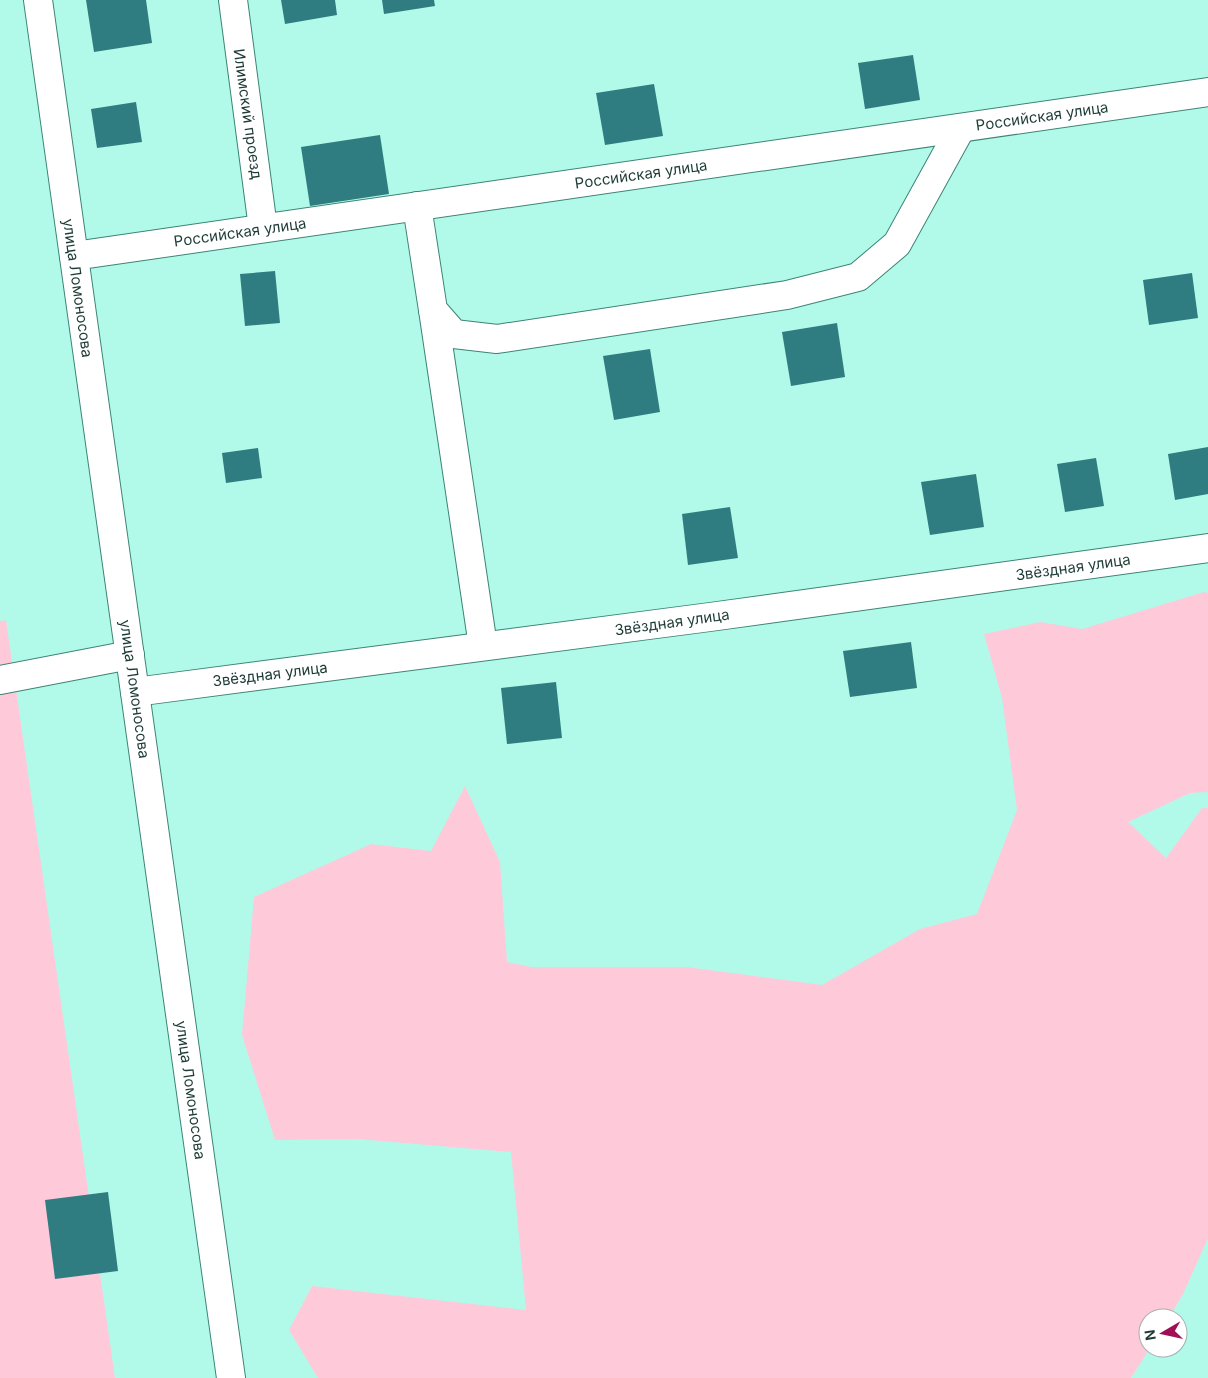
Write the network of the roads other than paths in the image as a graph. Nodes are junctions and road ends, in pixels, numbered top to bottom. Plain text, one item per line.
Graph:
1 (38, 0) edge
2 (233, 0) edge
3 (1208, 92) edge
4 (962, 128) junction
5 (417, 206) junction
6 (263, 228) junction
7 (74, 256) junction
8 (433, 310) junction
9 (1208, 548) edge
10 (483, 646) junction
11 (130, 655) junction
12 (0, 680) edge
13 (135, 692) junction
14 (231, 1378) edge

1 - 7 street, улица Ломоносова
2 - 6 street, Илимский проезд
3 - 4 street, Российская улица
4 - 5 street, Российская улица
4 - 8 street
5 - 6 street, Российская улица
5 - 8 street
6 - 7 street, Российская улица
7 - 11 street, улица Ломоносова
8 - 10 street
9 - 10 street, Звёздная улица
10 - 13 street, Звёздная улица
11 - 12 street
11 - 13 street, улица Ломоносова
13 - 14 street, улица Ломоносова

